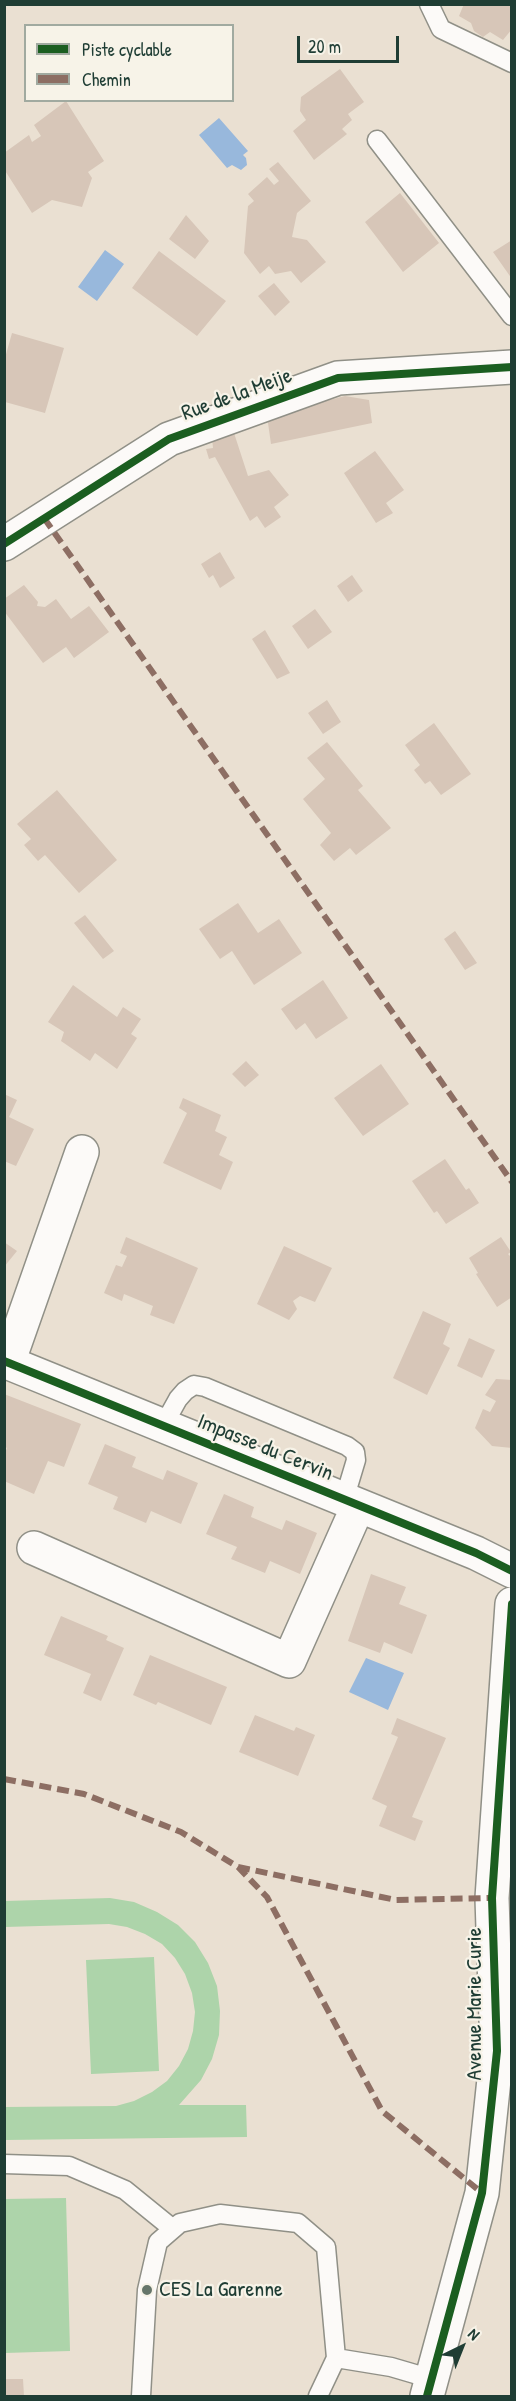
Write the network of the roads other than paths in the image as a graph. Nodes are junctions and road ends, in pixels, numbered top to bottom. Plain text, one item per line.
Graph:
1 (429, 4) edge
2 (512, 63) edge
3 (377, 140) dead end
4 (512, 316) edge
5 (512, 367) edge
6 (4, 544) edge
7 (82, 1152) dead end
8 (6, 1362) edge
9 (163, 1426) junction
10 (351, 1503) junction
11 (34, 1548) dead end
12 (512, 1571) edge
13 (512, 1604) edge
14 (509, 1659) edge
15 (4, 2164) edge
16 (173, 2229) junction
17 (336, 2358) junction
18 (430, 2388) edge
19 (141, 2397) edge
20 (318, 2397) edge

1 - 2 lane
3 - 4 lane
5 - 6 street, Rue de la Meije
7 - 8 street, Impasse du Cervin
8 - 9 street, Impasse du Cervin
9 - 10 street, Impasse du Cervin
9 - 10 lane
10 - 11 street
10 - 12 street, Impasse du Cervin
13 - 14 street, Avenue Marie Curie
14 - 18 street, Avenue Marie Curie
15 - 16 lane
16 - 17 lane
16 - 19 lane
17 - 18 lane
17 - 20 lane

